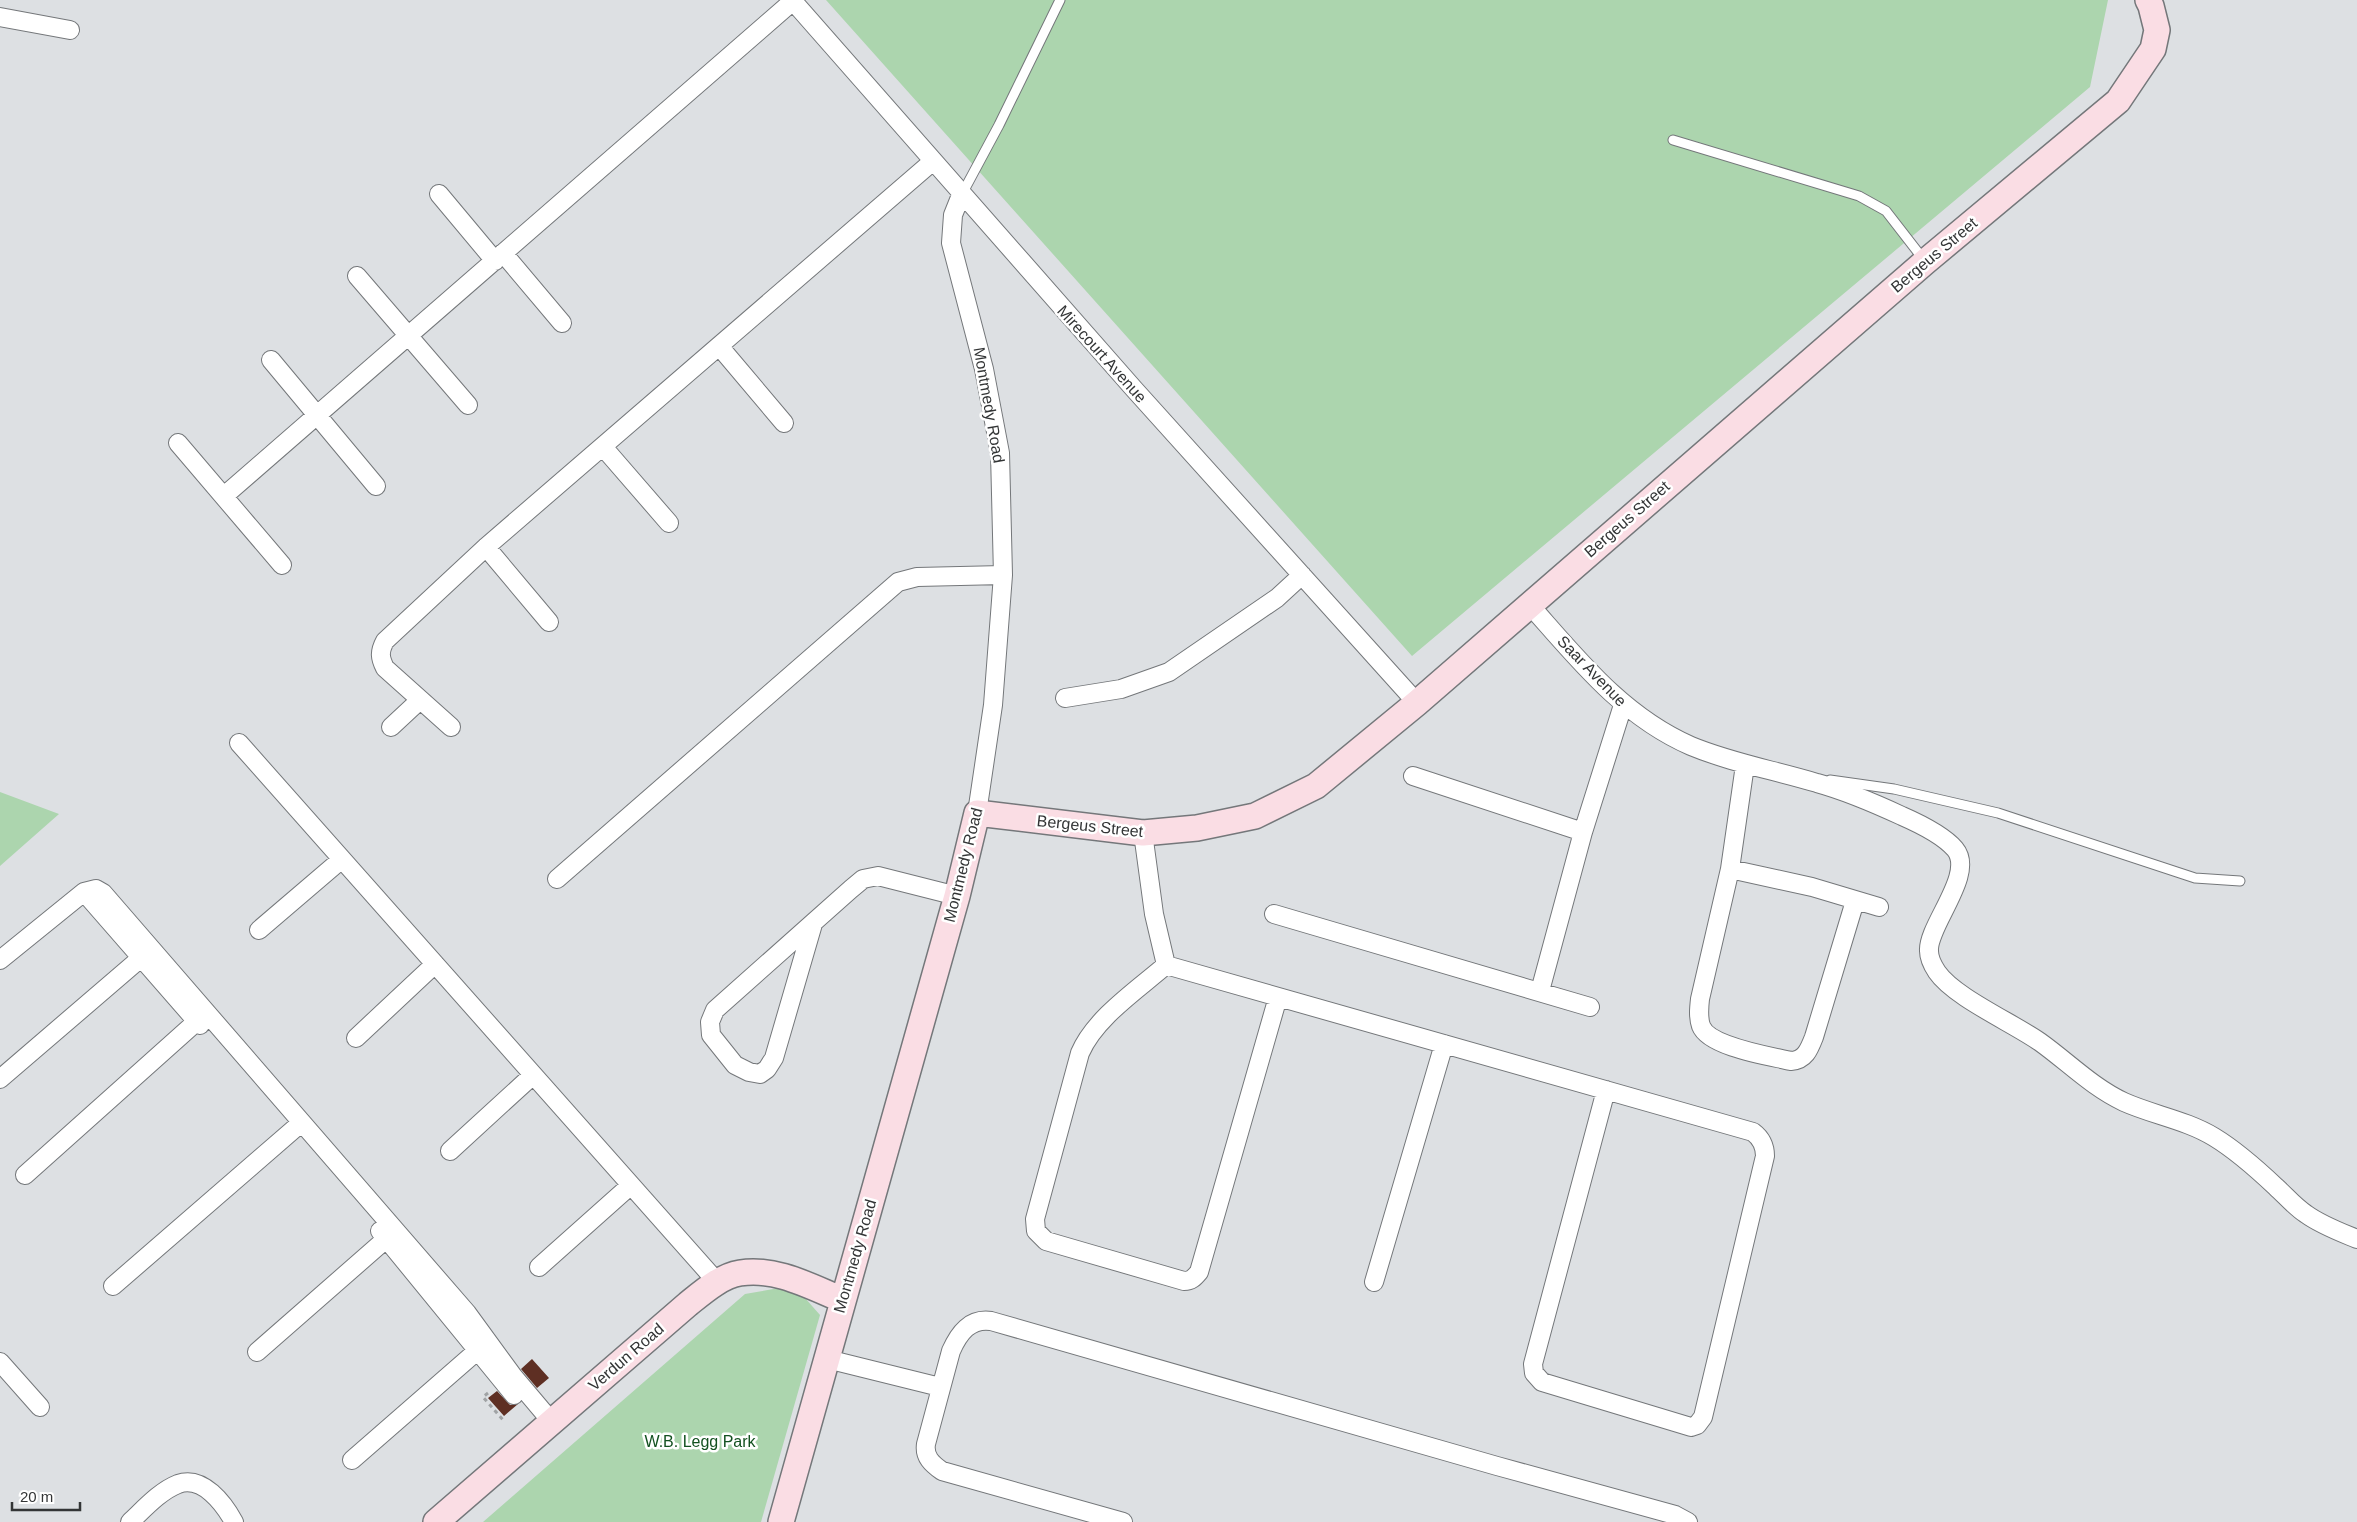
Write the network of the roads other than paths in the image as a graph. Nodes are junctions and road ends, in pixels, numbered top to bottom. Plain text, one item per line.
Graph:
1 (1060, 0) edge
2 (2148, 0) edge
3 (792, 1) edge
4 (0, 17) edge
5 (70, 30) dead end
6 (1673, 140) dead end
7 (932, 162) junction
8 (439, 194) dead end
9 (961, 194) junction
10 (499, 257) junction
11 (1925, 262) junction
12 (357, 276) dead end
13 (562, 323) dead end
14 (408, 336) junction
15 (719, 346) junction
16 (271, 360) dead end
17 (468, 405) dead end
18 (317, 415) junction
19 (784, 423) dead end
20 (178, 442) dead end
21 (604, 448) junction
22 (376, 486) dead end
23 (224, 496) junction
24 (669, 523) dead end
25 (486, 548) junction
26 (282, 565) dead end
27 (1003, 575) junction
28 (1302, 576) junction
29 (1529, 604) junction
30 (549, 622) dead end
31 (1065, 698) dead end
32 (420, 700) junction
33 (1417, 703) junction
34 (1623, 705) junction
35 (391, 727) dead end
36 (451, 727) dead end
37 (239, 743) dead end
38 (1745, 765) junction
39 (1781, 773) junction
40 (1413, 776) dead end
41 (977, 813) junction
42 (1583, 832) junction
43 (1143, 833) junction
44 (342, 859) junction
45 (1730, 869) junction
46 (557, 879) dead end
47 (2240, 881) dead end
48 (956, 896) junction
49 (1855, 901) junction
50 (1879, 907) dead end
51 (1274, 914) dead end
52 (814, 924) junction
53 (259, 930) dead end
54 (146, 954) junction
55 (0, 960) edge
56 (435, 964) junction
57 (1166, 965) junction
58 (1540, 991) junction
59 (1278, 997) junction
60 (1590, 1007) dead end
61 (201, 1017) junction
62 (356, 1038) dead end
63 (1444, 1044) junction
64 (534, 1075) junction
65 (0, 1079) edge
66 (1606, 1090) junction
67 (297, 1127) junction
68 (450, 1151) dead end
69 (25, 1175) dead end
70 (631, 1184) junction
71 (391, 1235) junction
72 (2357, 1239) edge
73 (539, 1267) dead end
74 (717, 1282) junction
75 (1374, 1282) dead end
76 (114, 1286) dead end
77 (843, 1300) junction
78 (483, 1346) junction
79 (257, 1352) dead end
80 (827, 1359) junction
81 (0, 1362) edge
82 (940, 1387) junction
83 (40, 1407) dead end
84 (547, 1425) junction
85 (352, 1460) dead end
86 (130, 1522) edge
87 (234, 1522) edge
88 (436, 1522) edge
89 (781, 1522) edge
90 (1123, 1522) edge
91 (1688, 1522) edge

1 - 9 lane
2 - 11 street, Bergeus Street
3 - 7 street, Mirecourt Avenue
3 - 10 street
4 - 5 street
6 - 11 lane
7 - 9 street, Mirecourt Avenue
7 - 15 street
8 - 10 street
9 - 27 street, Montmedy Road
9 - 28 street, Mirecourt Avenue
10 - 13 street
10 - 14 street
11 - 29 street, Bergeus Street
12 - 14 street
14 - 17 street
14 - 18 street
15 - 19 street
15 - 21 street
16 - 18 street
18 - 22 street
18 - 23 street
20 - 23 street
21 - 24 street
21 - 25 street
23 - 26 street
25 - 30 street
25 - 32 street
27 - 41 street, Montmedy Road
27 - 46 street
28 - 31 street
28 - 33 street, Mirecourt Avenue
29 - 33 street, Bergeus Street
29 - 34 street, Saar Avenue
32 - 35 street
32 - 36 street
33 - 43 street, Bergeus Street
34 - 38 street, Saar Avenue
34 - 42 street
37 - 44 street
38 - 39 street, Saar Avenue
38 - 45 street
39 - 47 lane
39 - 72 street, Saar Avenue
40 - 42 street
41 - 43 street, Bergeus Street
41 - 48 street, Montmedy Road
42 - 58 street
43 - 57 street
44 - 53 street
44 - 56 street
45 - 49 street
45 - 49 street
48 - 52 street
48 - 77 street, Montmedy Road
49 - 50 street
51 - 58 street
52 - 52 street
54 - 55 street
54 - 61 street
54 - 65 street
56 - 62 street
56 - 64 street
57 - 59 street
57 - 59 street
58 - 60 street
59 - 63 street
61 - 67 street
61 - 69 street
63 - 66 street
63 - 75 street
64 - 68 street
64 - 70 street
66 - 66 street
67 - 71 street
67 - 76 street
70 - 73 street
70 - 74 street
71 - 78 street
71 - 79 street
74 - 77 street, Verdun Road
74 - 84 street, Verdun Road
77 - 80 street, Montmedy Road
78 - 84 street
78 - 85 street
80 - 82 street
80 - 89 street, Montmedy Road
81 - 83 street
82 - 90 street
82 - 91 street
84 - 88 street, Verdun Road
86 - 87 street

